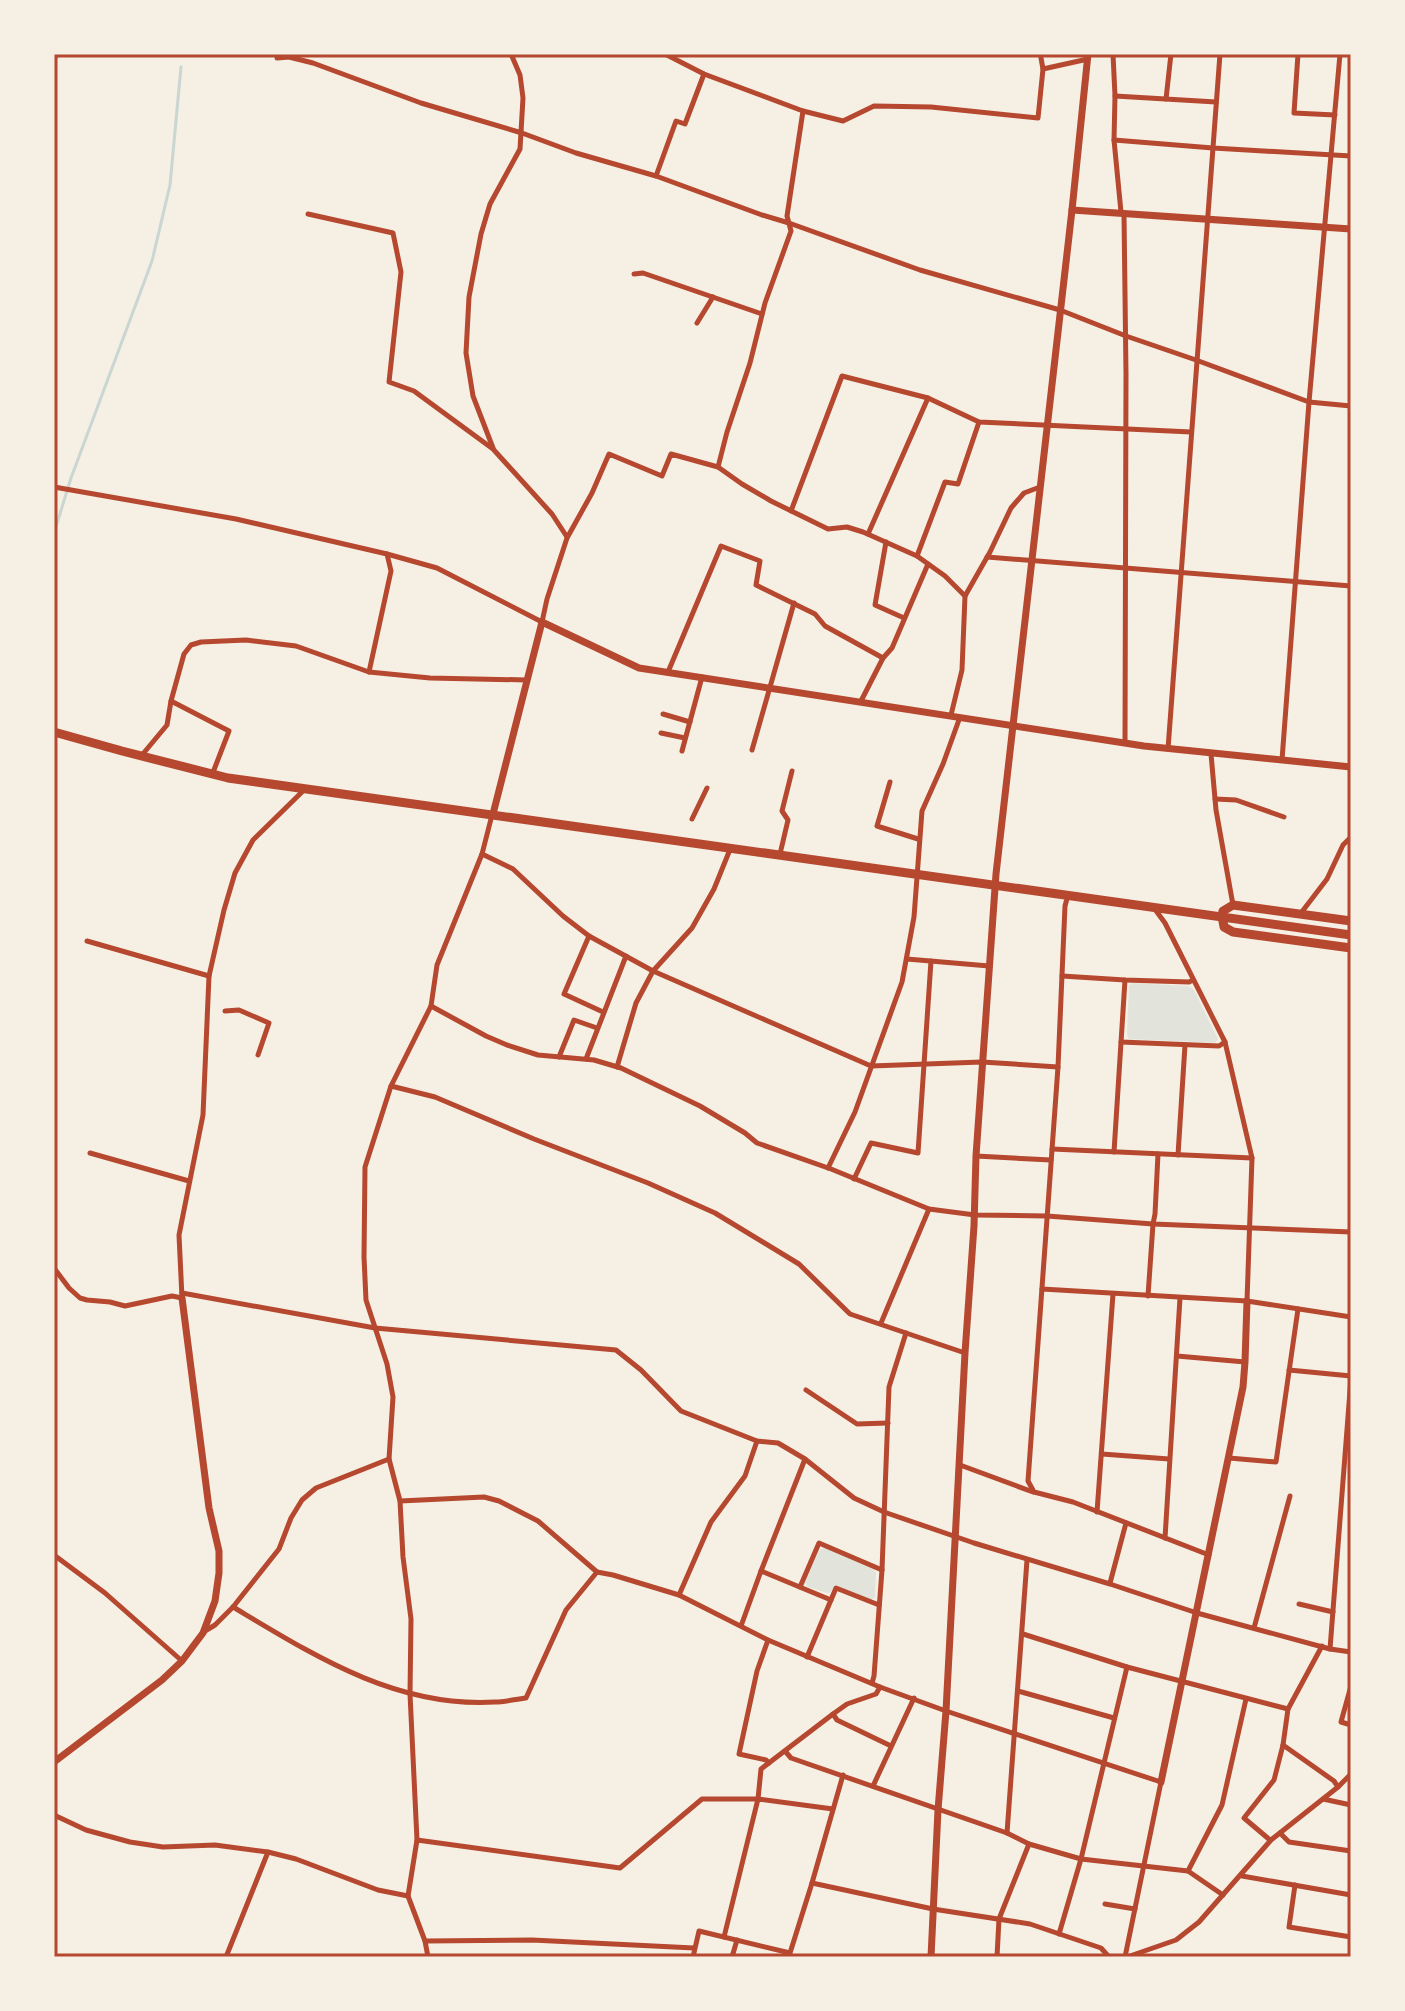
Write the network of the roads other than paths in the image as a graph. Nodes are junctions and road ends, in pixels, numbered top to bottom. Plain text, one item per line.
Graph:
1 (511, 54) edge
2 (665, 54) edge
3 (1113, 54) edge
4 (1171, 54) edge
5 (1220, 54) edge
6 (1298, 54) edge
7 (1340, 54) edge
8 (1088, 57) edge
9 (277, 58) dead end
10 (1041, 58) dead end
11 (1043, 69) junction
12 (704, 74) junction
13 (1115, 96) junction
14 (1166, 99) junction
15 (1216, 102) junction
16 (803, 111) junction
17 (1335, 115) junction
18 (522, 133) junction
19 (1114, 140) junction
20 (1213, 148) junction
21 (1331, 154) junction
22 (1351, 156) edge
23 (656, 176) junction
24 (1072, 210) junction
25 (1123, 213) junction
26 (308, 214) dead end
27 (1208, 219) junction
28 (789, 223) junction
29 (1324, 227) junction
30 (1351, 229) edge
31 (634, 274) dead end
32 (713, 297) junction
33 (1060, 310) junction
34 (762, 314) junction
35 (697, 323) dead end
36 (1126, 336) junction
37 (1196, 360) junction
38 (928, 398) junction
39 (1309, 402) junction
40 (1351, 406) edge
41 (979, 422) junction
42 (1047, 424) junction
43 (1126, 428) junction
44 (1191, 432) junction
45 (493, 449) junction
46 (718, 467) junction
47 (54, 487) edge
48 (1040, 487) junction
49 (791, 511) junction
50 (868, 534) junction
51 (567, 538) junction
52 (886, 542) junction
53 (387, 554) junction
54 (917, 556) junction
55 (987, 557) junction
56 (1031, 561) junction
57 (928, 564) junction
58 (1126, 567) junction
59 (1181, 573) junction
60 (1295, 582) junction
61 (1351, 586) edge
62 (965, 596) junction
63 (794, 603) junction
64 (904, 618) junction
65 (542, 622) junction
66 (883, 658) junction
67 (369, 672) junction
68 (668, 672) junction
69 (702, 677) junction
70 (527, 680) junction
71 (770, 688) junction
72 (171, 701) junction
73 (861, 701) junction
74 (663, 714) dead end
75 (951, 715) junction
76 (960, 717) junction
77 (690, 722) junction
78 (1012, 725) junction
79 (54, 732) edge
80 (661, 733) dead end
81 (685, 738) junction
82 (1125, 743) junction
83 (1168, 749) junction
84 (752, 750) dead end
85 (682, 751) dead end
86 (1211, 754) junction
87 (141, 756) junction
88 (1282, 760) junction
89 (1351, 767) edge
90 (792, 771) dead end
91 (212, 775) junction
92 (890, 782) dead end
93 (707, 788) dead end
94 (305, 789) junction
95 (1215, 799) junction
96 (493, 814) junction
97 (1284, 817) dead end
98 (692, 819) dead end
99 (1351, 837) edge
100 (918, 839) junction
101 (731, 847) junction
102 (482, 854) junction
103 (779, 854) junction
104 (916, 875) junction
105 (995, 885) junction
106 (1068, 894) junction
107 (1233, 905) junction
108 (1153, 907) junction
109 (1300, 914) junction
110 (1222, 916) junction
111 (1351, 921) edge
112 (1351, 935) edge
113 (589, 936) junction
114 (87, 941) dead end
115 (1351, 948) edge
116 (626, 956) junction
117 (907, 959) junction
118 (931, 961) junction
119 (989, 966) junction
120 (653, 971) junction
121 (209, 976) junction
122 (1062, 976) junction
123 (1125, 980) junction
124 (1193, 980) junction
125 (431, 1006) junction
126 (225, 1011) dead end
127 (603, 1012) junction
128 (597, 1028) junction
129 (1121, 1042) junction
130 (1225, 1042) junction
131 (1185, 1045) junction
132 (258, 1055) dead end
133 (559, 1057) junction
134 (586, 1059) junction
135 (982, 1062) junction
136 (925, 1065) junction
137 (871, 1066) junction
138 (617, 1067) junction
139 (1058, 1067) junction
140 (391, 1086) junction
141 (1052, 1149) junction
142 (1114, 1152) junction
143 (90, 1153) dead end
144 (1158, 1154) junction
145 (1178, 1155) junction
146 (976, 1156) junction
147 (1252, 1158) junction
148 (1051, 1160) junction
149 (828, 1168) junction
150 (854, 1179) junction
151 (189, 1181) junction
152 (929, 1209) junction
153 (975, 1215) junction
154 (1047, 1216) junction
155 (1153, 1224) junction
156 (1248, 1227) junction
157 (1351, 1232) edge
158 (54, 1268) edge
159 (1042, 1289) junction
160 (1113, 1294) junction
161 (182, 1295) junction
162 (1148, 1296) junction
163 (1180, 1298) junction
164 (1247, 1301) junction
165 (1298, 1309) junction
166 (1351, 1317) edge
167 (881, 1323) junction
168 (375, 1328) junction
169 (906, 1333) junction
170 (965, 1353) junction
171 (1177, 1356) junction
172 (1245, 1362) junction
173 (1289, 1370) junction
174 (1351, 1377) edge
175 (806, 1390) dead end
176 (888, 1423) junction
177 (757, 1441) junction
178 (1102, 1454) junction
179 (1229, 1458) junction
180 (389, 1459) junction
181 (805, 1459) junction
182 (1169, 1459) junction
183 (960, 1465) junction
184 (1348, 1472) edge
185 (1034, 1492) junction
186 (1290, 1496) dead end
187 (400, 1501) junction
188 (884, 1512) junction
189 (1097, 1512) junction
190 (1126, 1523) junction
191 (956, 1537) junction
192 (1165, 1538) junction
193 (54, 1555) edge
194 (1209, 1555) junction
195 (1027, 1560) junction
196 (882, 1570) junction
197 (761, 1571) junction
198 (597, 1572) junction
199 (1110, 1584) junction
200 (800, 1587) junction
201 (679, 1595) junction
202 (831, 1600) junction
203 (1299, 1604) dead end
204 (879, 1605) junction
205 (233, 1607) junction
206 (1333, 1612) junction
207 (1197, 1613) junction
208 (741, 1626) junction
209 (1254, 1628) junction
210 (203, 1633) junction
211 (1023, 1634) junction
212 (768, 1640) junction
213 (1322, 1646) junction
214 (1330, 1649) junction
215 (1351, 1652) edge
216 (807, 1657) junction
217 (182, 1661) junction
218 (1127, 1667) junction
219 (1182, 1682) junction
220 (872, 1683) junction
221 (1351, 1686) edge
222 (880, 1687) junction
223 (1018, 1691) junction
224 (410, 1694) junction
225 (914, 1698) junction
226 (1246, 1699) junction
227 (1288, 1709) junction
228 (946, 1711) junction
229 (833, 1714) junction
230 (1114, 1718) junction
231 (1351, 1725) edge
232 (1015, 1734) junction
233 (1283, 1745) junction
234 (891, 1746) junction
235 (785, 1751) junction
236 (54, 1762) edge
237 (769, 1763) junction
238 (1105, 1763) junction
239 (1351, 1774) edge
240 (843, 1775) junction
241 (1161, 1782) junction
242 (873, 1786) junction
243 (1338, 1787) junction
244 (758, 1799) junction
245 (1323, 1799) junction
246 (1351, 1805) edge
247 (833, 1809) junction
248 (938, 1810) junction
249 (54, 1815) edge
250 (1007, 1833) junction
251 (1280, 1833) junction
252 (417, 1840) junction
253 (1271, 1840) junction
254 (1029, 1844) junction
255 (1351, 1851) edge
256 (268, 1852) junction
257 (1081, 1859) junction
258 (1143, 1866) junction
259 (1188, 1871) junction
260 (1241, 1876) junction
261 (812, 1883) junction
262 (1295, 1885) junction
263 (1223, 1895) junction
264 (1351, 1895) edge
265 (408, 1896) junction
266 (1105, 1904) dead end
267 (933, 1909) junction
268 (1135, 1909) junction
269 (999, 1919) junction
270 (1059, 1934) junction
271 (724, 1937) junction
272 (1351, 1937) edge
273 (737, 1940) junction
274 (425, 1941) junction
275 (694, 1948) junction
276 (789, 1955) edge
277 (226, 1957) edge
278 (428, 1957) edge
279 (693, 1957) edge
280 (732, 1957) edge
281 (931, 1957) edge
282 (997, 1957) edge
283 (1109, 1957) edge
284 (1126, 1957) edge

1 - 18 street
2 - 12 street
3 - 13 street
4 - 14 street
5 - 15 street
6 - 17 street
7 - 17 street
8 - 11 street
8 - 24 street
9 - 18 street
10 - 11 street
11 - 16 street
12 - 16 street
12 - 23 street
13 - 14 street
13 - 19 street
14 - 15 street
15 - 20 street
16 - 28 street
17 - 21 street
18 - 23 street
18 - 45 street
19 - 20 street
19 - 25 street
20 - 21 street
20 - 27 street
21 - 22 street
21 - 29 street
23 - 28 street
24 - 25 street
24 - 33 street
25 - 27 street
25 - 36 street
26 - 45 street
27 - 29 street
27 - 37 street
28 - 33 street
28 - 34 street
29 - 30 street
29 - 39 street
31 - 32 street
32 - 34 street
32 - 35 street
33 - 36 street
33 - 42 street
34 - 46 street
36 - 37 street
36 - 43 street
37 - 39 street
37 - 44 street
38 - 41 street
38 - 49 street
38 - 50 street
39 - 40 street
39 - 60 street
41 - 42 street
41 - 54 street
42 - 43 street
42 - 48 street
43 - 44 street
43 - 58 street
44 - 59 street
45 - 51 street
46 - 49 street
46 - 51 street
47 - 53 street
48 - 55 street
48 - 56 street
49 - 50 street
50 - 52 street
51 - 65 street
52 - 54 street
52 - 64 street
53 - 65 street
53 - 67 street
54 - 57 street
55 - 56 street
55 - 62 street
56 - 58 street
56 - 78 street
57 - 62 street
57 - 64 street
58 - 59 street
58 - 82 street
59 - 60 street
59 - 83 street
60 - 61 street
60 - 88 street
62 - 75 street
63 - 66 street
63 - 68 street
63 - 71 street
64 - 66 street
65 - 68 street
65 - 70 street
66 - 73 street
67 - 70 street
67 - 72 street
68 - 69 street
69 - 71 street
69 - 77 street
70 - 96 street
71 - 73 street
71 - 84 street
72 - 87 street
72 - 91 street
73 - 75 street
74 - 77 street
75 - 76 street
76 - 78 street
76 - 100 street
77 - 81 street
78 - 82 street
78 - 105 street
79 - 87 main road
80 - 81 street
81 - 85 street
82 - 83 street
83 - 86 street
86 - 88 street
86 - 95 street
87 - 91 main road
88 - 89 street
90 - 103 street
91 - 94 main road
92 - 100 street
93 - 98 street
94 - 96 main road
94 - 121 street
95 - 97 street
95 - 107 street
96 - 101 main road
96 - 102 street
99 - 109 street
100 - 104 street
101 - 103 main road
101 - 120 street
102 - 113 street
102 - 125 street
103 - 104 main road
104 - 105 main road
104 - 117 street
105 - 106 main road
105 - 119 street
106 - 108 main road
106 - 122 street
107 - 109 main road
107 - 110 main road
108 - 110 main road
108 - 124 street
109 - 111 main road
110 - 112 main road
110 - 115 main road
113 - 116 street
113 - 127 street
114 - 121 street
116 - 120 street
116 - 127 street
117 - 118 street
117 - 137 street
118 - 119 street
118 - 136 street
119 - 135 street
120 - 137 street
120 - 138 street
121 - 151 street
122 - 123 street
122 - 139 street
123 - 124 street
123 - 129 street
124 - 130 street
125 - 133 street
125 - 140 street
126 - 132 street
127 - 128 street
128 - 133 street
128 - 134 street
129 - 131 street
129 - 142 street
130 - 131 street
130 - 147 street
131 - 145 street
133 - 134 street
134 - 138 street
135 - 136 street
135 - 139 street
135 - 146 street
136 - 137 street
136 - 150 street
137 - 149 street
138 - 149 street
139 - 141 street
140 - 167 street
140 - 168 street
141 - 142 street
141 - 148 street
142 - 144 street
143 - 151 street
144 - 145 street
144 - 155 street
145 - 147 street
146 - 148 street
146 - 153 street
147 - 156 street
148 - 154 street
149 - 150 street
150 - 152 street
151 - 161 street
152 - 153 street
152 - 167 street
153 - 154 street
153 - 170 street
154 - 155 street
154 - 159 street
155 - 156 street
155 - 162 street
156 - 157 street
156 - 164 street
158 - 161 street
159 - 160 street
159 - 185 street
160 - 162 street
160 - 178 street
161 - 168 street
161 - 210 street
162 - 163 street
163 - 164 street
163 - 171 street
164 - 165 street
164 - 172 street
165 - 166 street
165 - 173 street
167 - 169 street
168 - 177 street
168 - 180 street
169 - 170 street
169 - 176 street
170 - 183 street
171 - 172 street
171 - 182 street
172 - 179 street
173 - 174 street
173 - 179 street
174 - 184 street
175 - 176 street
176 - 188 street
177 - 181 street
177 - 201 street
178 - 182 street
178 - 189 street
179 - 194 street
180 - 187 street
180 - 205 street
181 - 188 street
181 - 197 street
182 - 192 street
183 - 185 street
183 - 191 street
184 - 206 street
185 - 189 street
186 - 209 street
187 - 198 street
187 - 224 street
188 - 191 street
188 - 196 street
189 - 190 street
190 - 192 street
190 - 199 street
191 - 195 street
191 - 228 street
192 - 194 street
193 - 217 street
194 - 207 street
195 - 199 street
195 - 211 street
196 - 200 street
196 - 204 street
197 - 200 street
197 - 208 street
198 - 201 street
198 - 224 street
199 - 207 street
200 - 202 street
201 - 208 street
202 - 204 street
202 - 216 street
203 - 206 street
204 - 220 street
205 - 210 street
205 - 224 street
206 - 214 street
207 - 209 street
207 - 219 street
208 - 212 street
209 - 213 street
210 - 217 street
211 - 218 street
211 - 223 street
212 - 216 street
212 - 237 street
213 - 214 street
213 - 227 street
214 - 215 street
216 - 220 street
217 - 236 street
218 - 219 street
218 - 230 street
219 - 226 street
219 - 241 street
220 - 222 street
221 - 231 street
222 - 225 street
222 - 229 street
223 - 230 street
223 - 232 street
224 - 252 street
225 - 228 street
225 - 234 street
226 - 227 street
226 - 259 street
227 - 233 street
228 - 232 street
228 - 248 street
229 - 234 street
229 - 235 street
230 - 238 street
232 - 238 street
232 - 250 street
233 - 243 street
233 - 253 street
234 - 242 street
235 - 237 street
235 - 240 street
237 - 244 street
238 - 241 street
238 - 257 street
239 - 243 street
240 - 242 street
240 - 247 street
241 - 258 street
242 - 248 street
243 - 245 street
244 - 247 street
244 - 252 street
244 - 271 street
245 - 246 street
245 - 251 street
247 - 261 street
248 - 250 street
248 - 267 street
249 - 256 street
250 - 254 street
251 - 253 street
251 - 255 street
252 - 265 street
253 - 260 street
254 - 257 street
254 - 269 street
256 - 265 street
256 - 277 street
257 - 258 street
257 - 270 street
258 - 259 street
258 - 268 street
259 - 263 street
260 - 262 street
260 - 263 street
261 - 267 street
261 - 276 street
262 - 264 street
262 - 272 street
263 - 284 street
265 - 274 street
266 - 268 street
267 - 269 street
267 - 281 street
268 - 284 street
269 - 270 street
269 - 282 street
270 - 283 street
271 - 273 street
271 - 275 street
273 - 276 street
273 - 280 street
274 - 275 street
274 - 278 street
275 - 279 street

